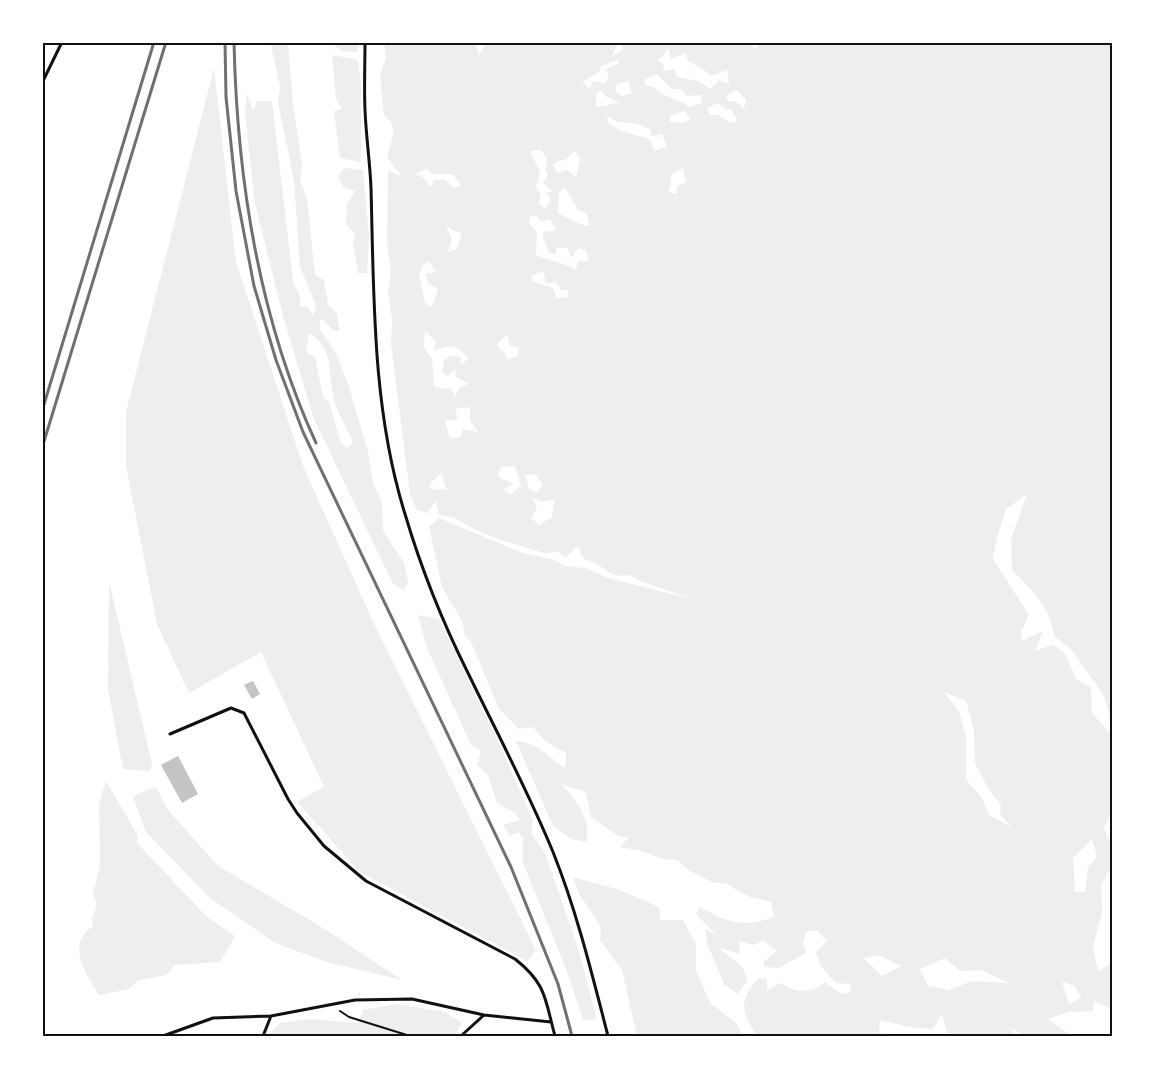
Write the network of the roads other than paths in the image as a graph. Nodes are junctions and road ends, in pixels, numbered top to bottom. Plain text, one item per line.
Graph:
1 (62, 42) edge
2 (365, 42) edge
3 (42, 83) edge
4 (170, 734) dead end
5 (484, 1015) junction
6 (271, 1016) junction
7 (551, 1022) junction
8 (163, 1036) edge
9 (263, 1036) edge
10 (461, 1036) edge
11 (555, 1036) edge
12 (608, 1036) edge

1 - 3 lane
2 - 12 lane
4 - 7 lane
5 - 6 lane
5 - 7 lane
5 - 10 lane
6 - 8 lane
6 - 9 lane
7 - 11 lane

